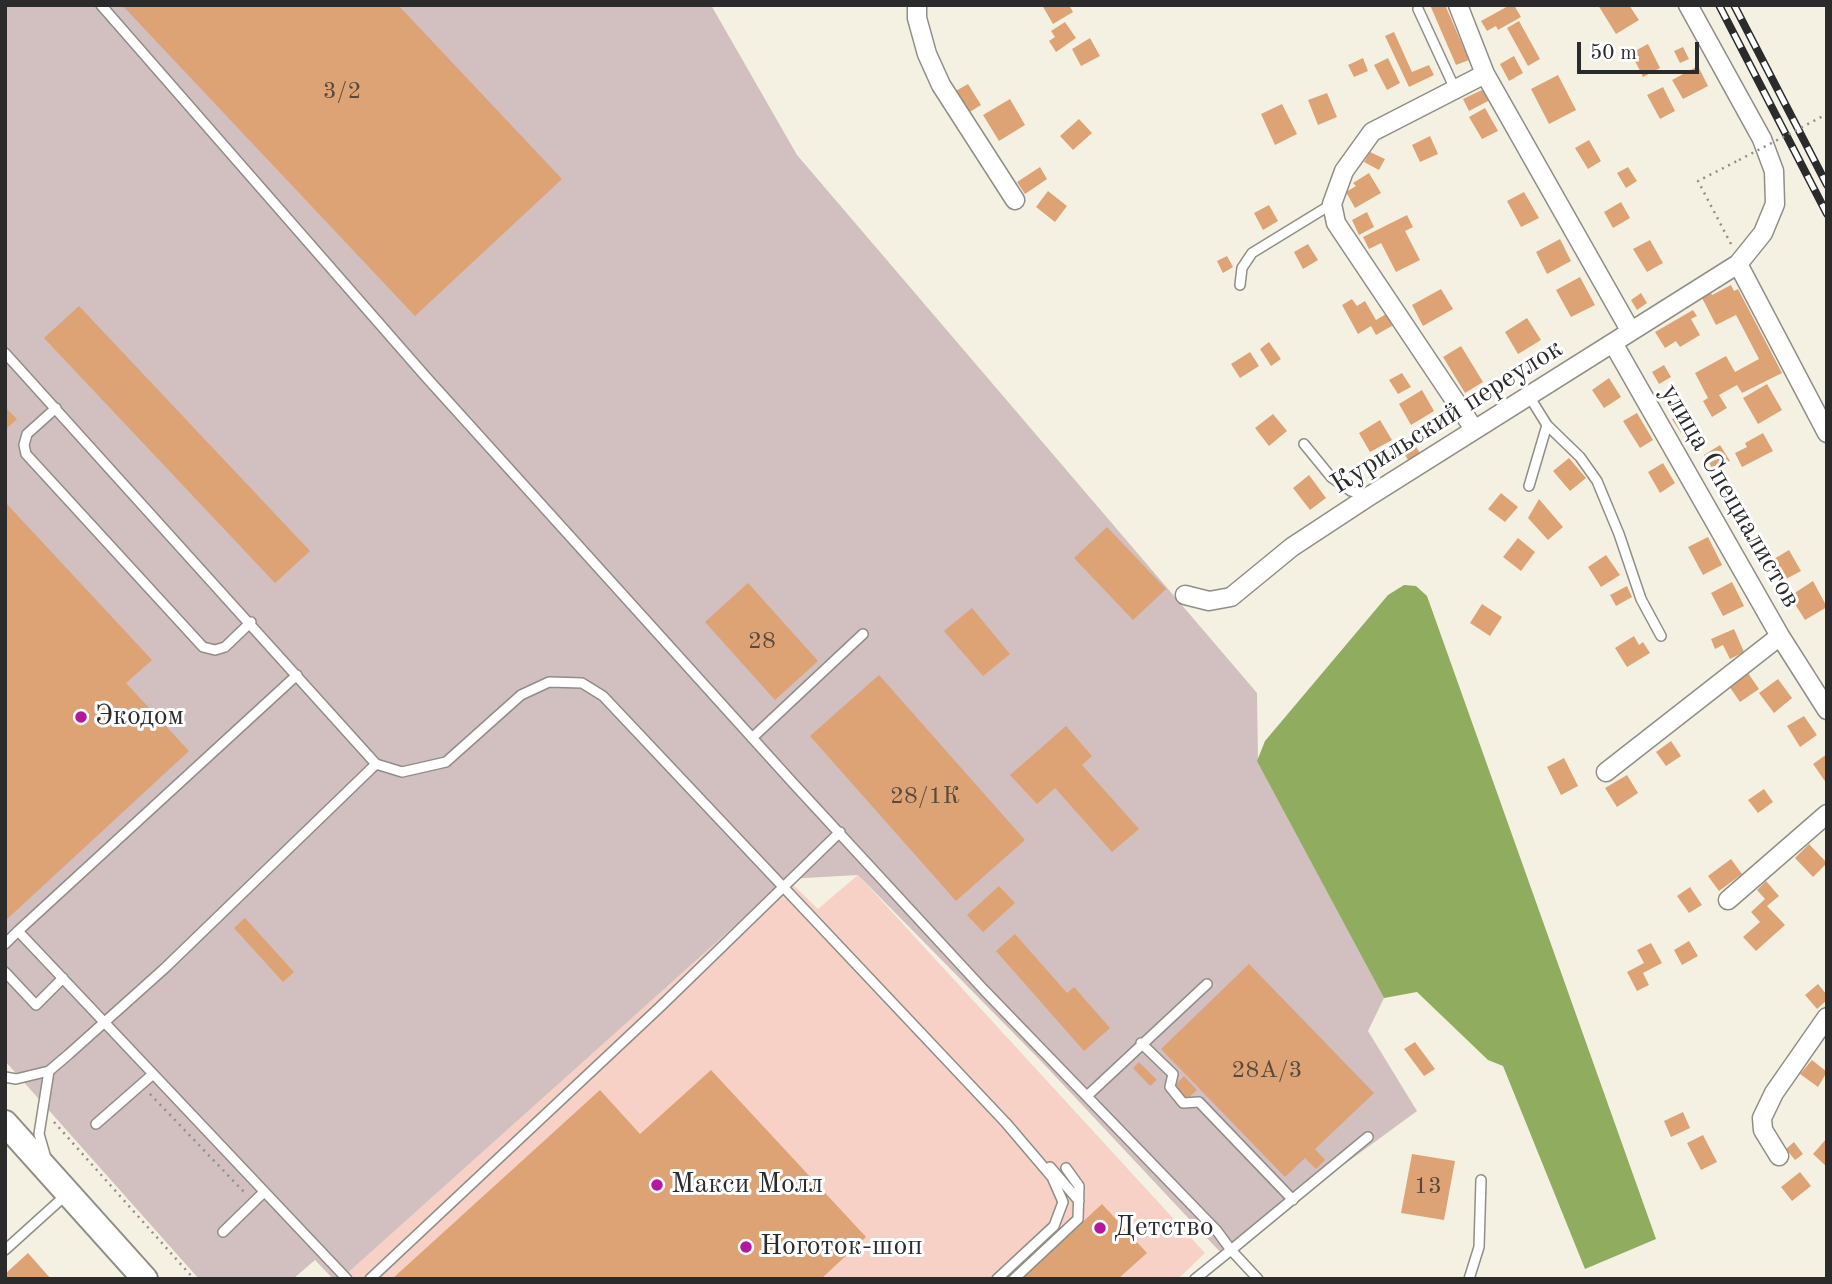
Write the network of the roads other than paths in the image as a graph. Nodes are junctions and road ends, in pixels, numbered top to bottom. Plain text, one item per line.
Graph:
1 (101, 5) edge
2 (917, 5) edge
3 (1458, 5) edge
4 (1688, 5) edge
5 (1418, 9) dead end
6 (1485, 74) junction
7 (1454, 89) junction
8 (1015, 200) dead end
9 (1332, 204) junction
10 (1738, 264) junction
11 (1240, 285) dead end
12 (1630, 330) junction
13 (1613, 343) junction
14 (5, 353) edge
15 (1529, 396) junction
16 (56, 408) junction
17 (1547, 425) junction
18 (1474, 429) junction
19 (1827, 433) edge
20 (1304, 444) dead end
21 (1529, 486) dead end
22 (1368, 497) junction
23 (1185, 594) dead end
24 (251, 622) junction
25 (863, 634) dead end
26 (1661, 636) dead end
27 (1780, 636) junction
28 (297, 675) junction
29 (1827, 710) edge
30 (752, 738) junction
31 (376, 764) junction
32 (1606, 772) dead end
33 (1827, 814) edge
34 (840, 832) junction
35 (784, 886) junction
36 (1728, 900) dead end
37 (18, 931) junction
38 (5, 944) edge
39 (5, 972) edge
40 (63, 978) junction
41 (1207, 984) dead end
42 (1827, 1017) edge
43 (105, 1022) junction
44 (1141, 1043) junction
45 (49, 1071) junction
46 (152, 1075) junction
47 (5, 1077) edge
48 (1087, 1097) junction
49 (5, 1122) edge
50 (96, 1125) dead end
51 (1368, 1137) dead end
52 (1028, 1147) junction
53 (1779, 1156) dead end
54 (1066, 1168) dead end
55 (50, 1173) junction
56 (1481, 1181) dead end
57 (264, 1192) junction
58 (68, 1193) junction
59 (1293, 1200) junction
60 (1080, 1202) junction
61 (223, 1232) dead end
62 (5, 1250) edge
63 (1231, 1250) junction
64 (145, 1279) edge
65 (347, 1279) edge
66 (370, 1279) edge
67 (997, 1279) edge
68 (1014, 1279) edge
69 (1195, 1279) edge
70 (1258, 1279) edge
71 (1469, 1279) edge

1 - 30 lane
2 - 8 street
3 - 6 street
4 - 10 street, Курильский переулок
5 - 7 lane
6 - 7 street
6 - 12 street
7 - 9 street
9 - 11 lane
9 - 18 street
10 - 12 street, Курильский переулок
10 - 19 street
12 - 13 street, Курильский переулок
13 - 15 street, Курильский переулок
13 - 27 street, улица Специалистов
14 - 16 lane
15 - 17 lane
15 - 18 street, Курильский переулок
16 - 24 lane
16 - 24 lane
17 - 21 lane
17 - 26 lane
18 - 22 street, Курильский переулок
20 - 22 lane
22 - 23 street, Курильский переулок
24 - 28 lane
25 - 30 lane
27 - 29 street, улица Специалистов
27 - 32 street
28 - 31 lane
28 - 37 lane
30 - 34 lane
31 - 35 lane
31 - 43 lane
33 - 36 street
34 - 35 lane
34 - 48 lane
35 - 52 lane
35 - 66 lane
37 - 38 lane
37 - 40 lane
39 - 40 lane
40 - 43 lane
41 - 44 lane
42 - 53 street
43 - 45 lane
43 - 46 lane
44 - 48 lane
44 - 59 lane
45 - 47 lane
45 - 55 lane
46 - 50 lane
46 - 57 lane
48 - 63 lane
49 - 55 main road
51 - 59 lane
52 - 60 lane
52 - 67 lane
54 - 60 lane
55 - 58 main road
56 - 71 lane
57 - 61 lane
57 - 65 lane
58 - 62 lane
58 - 64 main road
59 - 63 lane
60 - 68 lane
63 - 69 lane
63 - 70 lane

